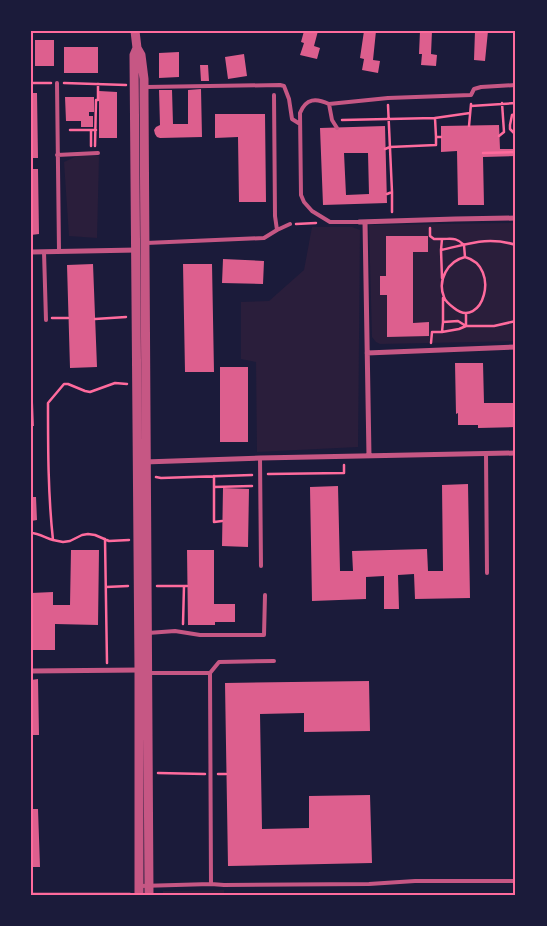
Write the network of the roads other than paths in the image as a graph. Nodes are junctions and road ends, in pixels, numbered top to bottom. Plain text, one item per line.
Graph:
1 (135, 31) edge
2 (137, 48) junction
3 (134, 82) junction
4 (57, 83) road end
5 (516, 85) edge
6 (144, 87) junction
7 (274, 96) dead end
8 (329, 104) junction
9 (300, 124) junction
10 (337, 128) dead end
11 (95, 153) road end
12 (57, 155) junction
13 (516, 218) edge
14 (359, 222) joint
15 (366, 222) junction
16 (290, 224) dead end
17 (277, 230) junction
18 (140, 231) junction
19 (140, 247) junction
20 (31, 252) edge
21 (44, 252) junction
22 (59, 252) junction
23 (46, 319) road end
24 (516, 347) edge
25 (367, 353) junction
26 (141, 411) junction
27 (516, 453) edge
28 (486, 454) junction
29 (369, 456) junction
30 (260, 458) junction
31 (137, 462) junction
32 (146, 462) junction
33 (142, 482) junction
34 (261, 566) dead end
35 (487, 573) dead end
36 (265, 596) dead end
37 (148, 633) junction
38 (143, 651) junction
39 (274, 662) dead end
40 (31, 671) edge
41 (143, 672) junction
42 (210, 673) junction
43 (516, 881) edge
44 (211, 884) junction
45 (144, 890) edge

1 - 2 street
2 - 3 street
2 - 6 street
3 - 6 lane
3 - 18 street
4 - 12 lane
5 - 8 lane
6 - 9 lane
6 - 18 street
7 - 17 lane
8 - 9 lane
8 - 10 lane
9 - 14 lane
11 - 12 lane
12 - 22 lane
13 - 15 street
14 - 15 street
15 - 25 street
16 - 17 lane
17 - 19 lane
18 - 19 street
19 - 22 street
19 - 26 street
20 - 21 street
21 - 22 street
21 - 23 lane
24 - 25 street
25 - 29 street
26 - 31 street
26 - 32 street
27 - 28 street
28 - 29 street
28 - 35 lane
29 - 30 street
30 - 32 street
30 - 34 lane
31 - 32 street
31 - 33 street
32 - 33 street
33 - 37 street
33 - 38 street
36 - 37 lane
37 - 38 street
38 - 41 street
39 - 42 lane
40 - 41 street
41 - 42 lane
41 - 45 street
42 - 44 lane
43 - 44 lane
44 - 45 lane

